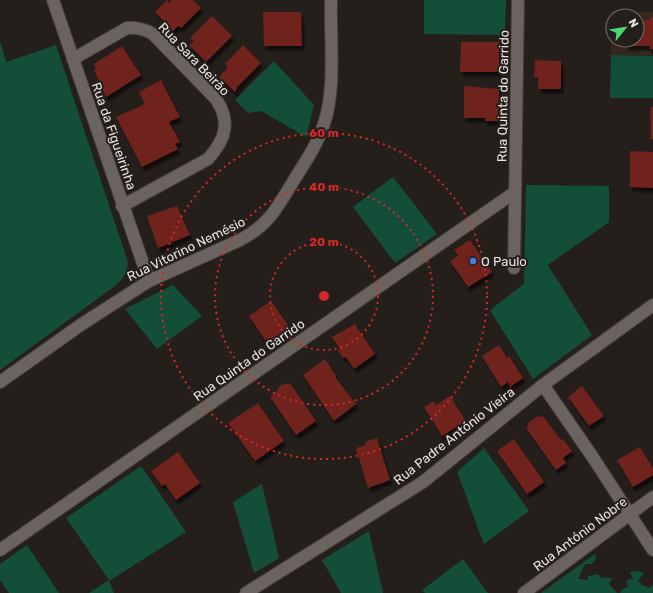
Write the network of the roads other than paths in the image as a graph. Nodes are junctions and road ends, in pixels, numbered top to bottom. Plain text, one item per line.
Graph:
1 (53, 0) edge
2 (331, 0) edge
3 (518, 0) edge
4 (73, 58) junction
5 (515, 192) junction
6 (122, 206) junction
7 (514, 268) dead end
8 (149, 281) junction
9 (653, 305) edge
10 (0, 382) edge
11 (543, 385) junction
12 (653, 497) edge
13 (630, 514) junction
14 (0, 550) edge
15 (653, 550) edge
16 (259, 590) edge
17 (246, 593) edge
18 (524, 593) edge

1 - 4 street, Rua da Figueirinha
2 - 8 street, Rua Vitorino Nemésio
3 - 5 street, Rua Quinta do Garrido
4 - 6 street, Rua da Figueirinha
4 - 6 street, Rua Sara Beirão
5 - 7 street, Rua Quinta do Garrido
5 - 14 street, Rua Quinta do Garrido
6 - 8 street, Rua da Figueirinha
8 - 10 street, Rua Vitorino Nemésio
9 - 11 street, Rua Padre António Vieira
11 - 13 street
11 - 16 street, Rua Padre António Vieira
12 - 13 street, Rua António Nobre
13 - 15 street
13 - 18 street, Rua António Nobre
16 - 17 street, Rua Padre António Vieira

